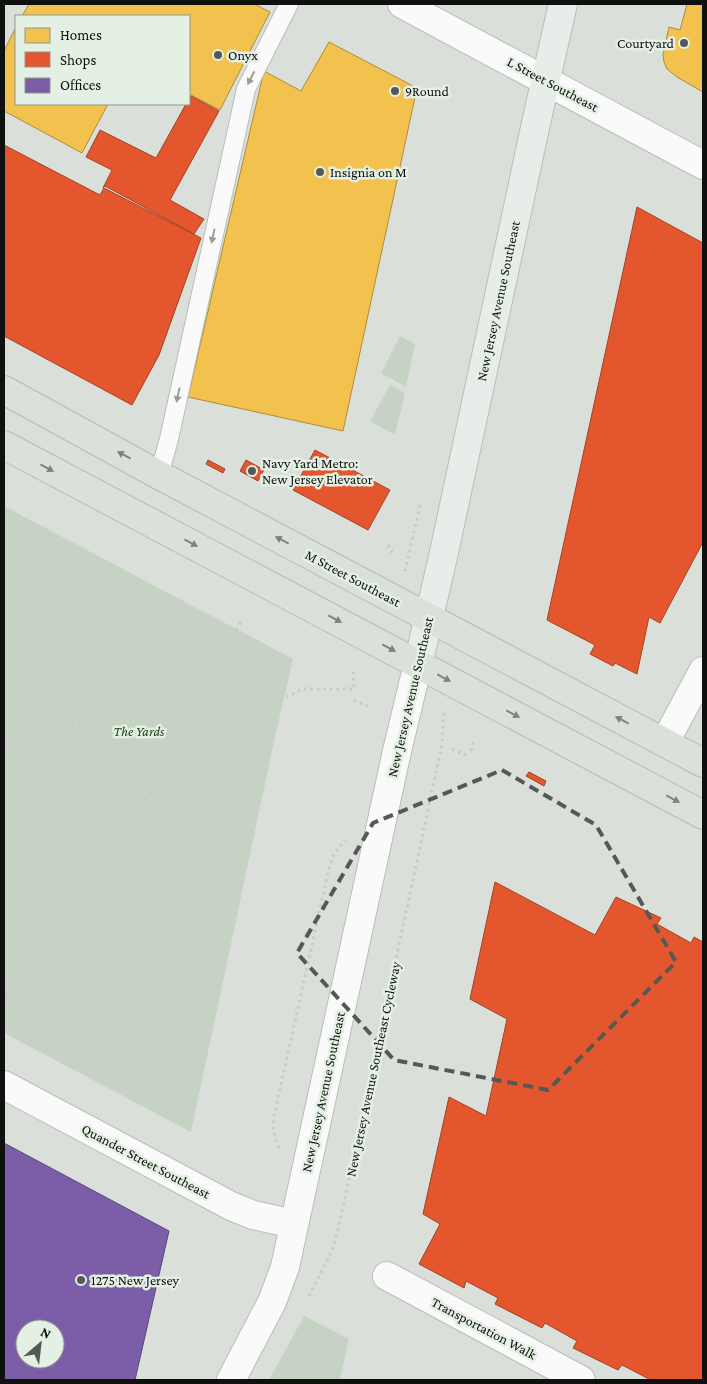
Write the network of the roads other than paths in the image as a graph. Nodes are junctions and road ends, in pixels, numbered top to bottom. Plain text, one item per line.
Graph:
1 (289, 4) edge
2 (402, 4) edge
3 (563, 4) edge
4 (546, 80) junction
5 (703, 165) edge
6 (4, 390) edge
7 (4, 445) edge
8 (159, 475) junction
9 (428, 618) junction
10 (418, 664) junction
11 (703, 671) edge
12 (665, 742) junction
13 (703, 763) edge
14 (703, 815) edge
15 (4, 1085) edge
16 (294, 1224) junction
17 (387, 1276) dead end
18 (231, 1380) edge
19 (581, 1380) edge

1 -> 8 lane
2 - 4 street, L Street Southeast
3 - 4 main road, New Jersey Avenue Southeast
4 - 5 street, L Street Southeast
4 - 9 main road, New Jersey Avenue Southeast
8 -> 6 main road, M Street Southeast
7 -> 10 main road
9 -> 8 main road, M Street Southeast
9 - 10 main road, New Jersey Avenue Southeast
12 -> 9 main road, M Street Southeast
10 -> 14 main road
10 - 16 street, New Jersey Avenue Southeast
11 - 12 street
12 - 13 main road, M Street Southeast
15 - 16 street, Quander Street Southeast
16 - 18 street, New Jersey Avenue Southeast
17 - 19 street, Transportation Walk

